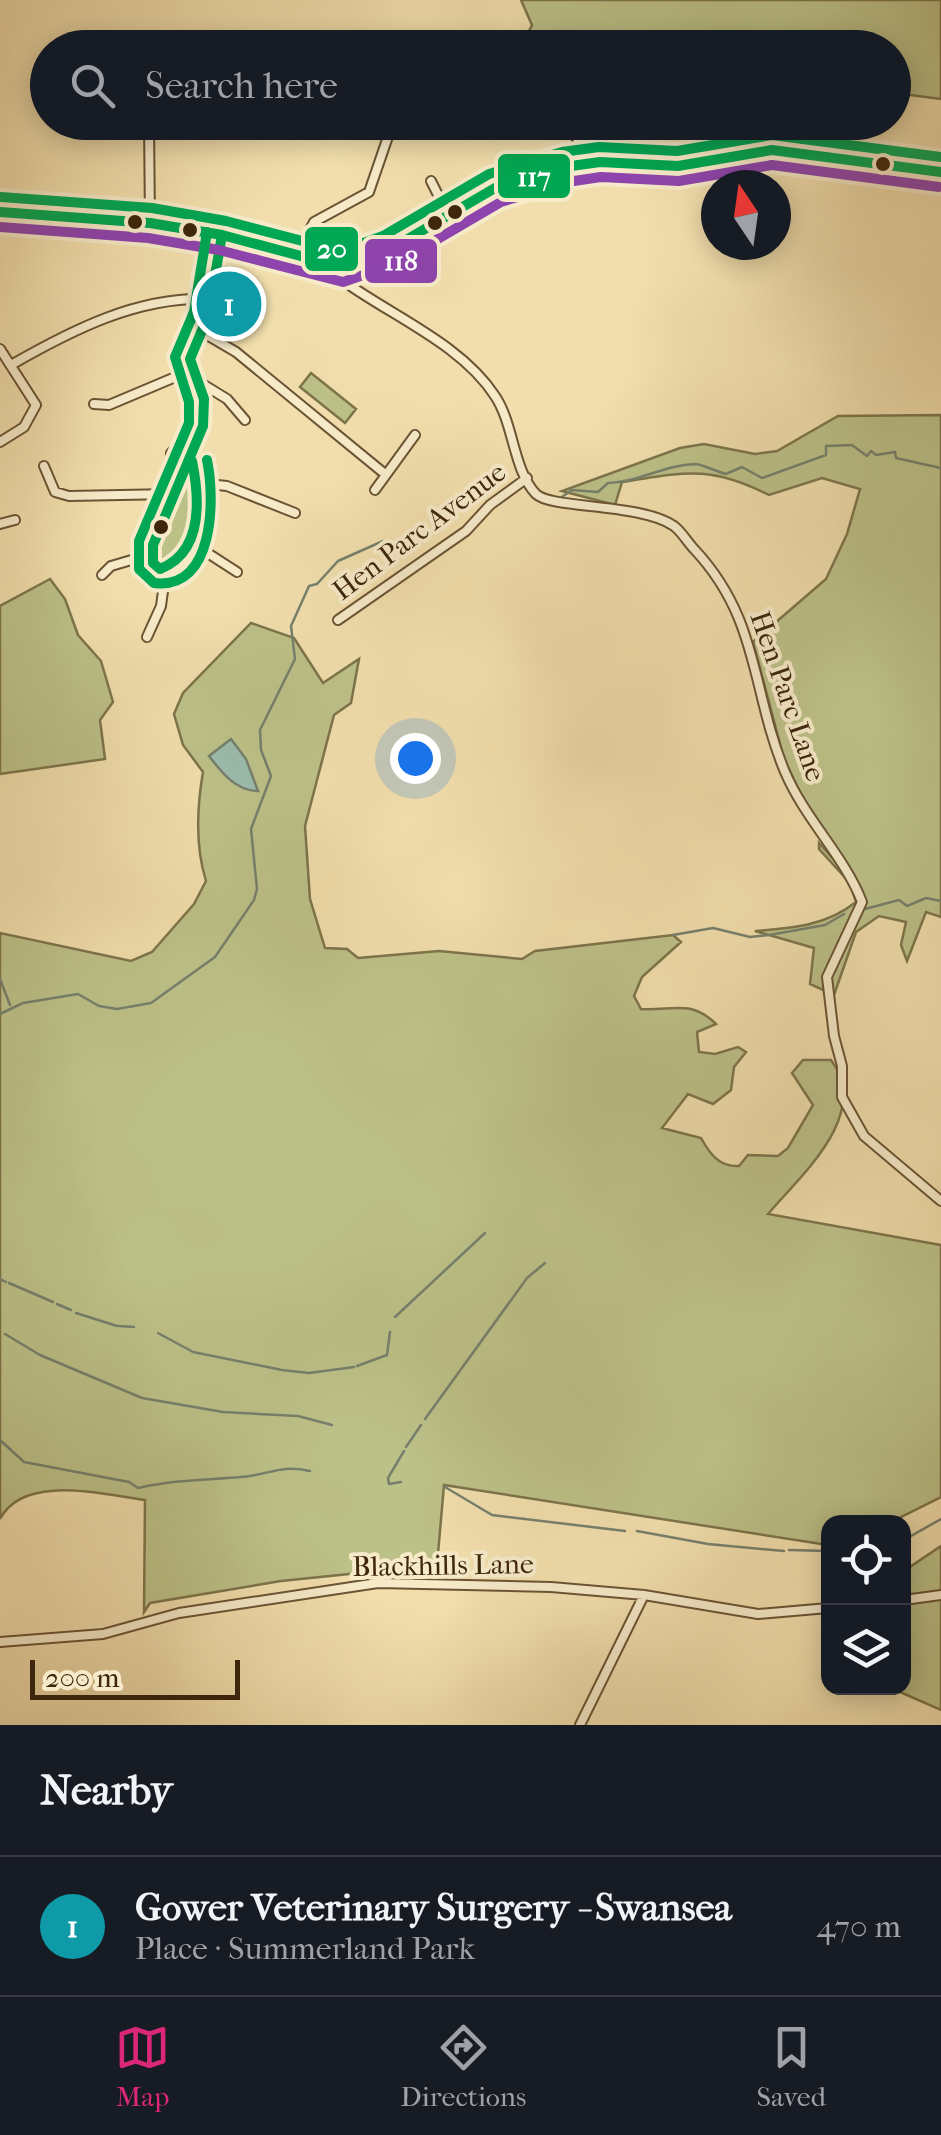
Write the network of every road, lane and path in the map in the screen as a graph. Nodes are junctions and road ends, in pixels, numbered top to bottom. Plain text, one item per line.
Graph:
1 (146, 140) edge
2 (388, 140) edge
3 (579, 140) edge
4 (600, 162) junction
5 (941, 172) edge
6 (430, 181) dead end
7 (0, 212) edge
8 (448, 215) junction
9 (150, 223) junction
10 (222, 235) junction
11 (296, 255) junction
12 (342, 266) junction
13 (211, 299) junction
14 (202, 332) junction
15 (0, 349) edge
16 (11, 364) junction
17 (192, 370) junction
18 (196, 380) junction
19 (94, 404) dead end
20 (244, 420) dead end
21 (416, 434) dead end
22 (199, 436) junction
23 (0, 442) edge
24 (192, 461) junction
25 (44, 466) dead end
26 (183, 470) junction
27 (385, 474) junction
28 (527, 478) junction
29 (198, 484) junction
30 (375, 490) dead end
31 (172, 494) junction
32 (296, 514) dead end
33 (15, 520) dead end
34 (0, 524) edge
35 (189, 540) junction
36 (152, 554) junction
37 (166, 569) junction
38 (237, 572) dead end
39 (102, 575) dead end
40 (338, 620) dead end
41 (147, 637) dead end
42 (941, 1201) edge
43 (644, 1595) junction
44 (941, 1595) edge
45 (911, 1599) edge
46 (821, 1609) edge
47 (0, 1642) edge
48 (580, 1725) edge

1 - 9 street
2 - 11 street
3 - 4 street
4 - 5 main road
4 - 8 main road
6 - 8 street
7 - 9 main road
8 - 12 main road
9 - 10 main road
10 - 11 main road
10 - 13 street
11 - 12 main road
12 - 28 street
13 - 14 street
13 - 16 street
14 - 17 street
14 - 27 street
15 - 16 street
16 - 23 street
17 - 18 street
17 - 19 street
18 - 20 street
18 - 22 street
21 - 27 street
22 - 24 street
22 - 26 street
24 - 26 street
24 - 29 street
25 - 31 street
26 - 31 street
27 - 30 street
28 - 40 street, Hen Parc Avenue
28 - 42 street, Hen Parc Lane
29 - 32 street
29 - 35 street
31 - 36 street
33 - 34 street
35 - 37 street
35 - 38 street
36 - 37 street
36 - 39 street
37 - 41 street
43 - 46 street, Blackhills Lane
43 - 47 street, Blackhills Lane
43 - 48 street
44 - 45 street

